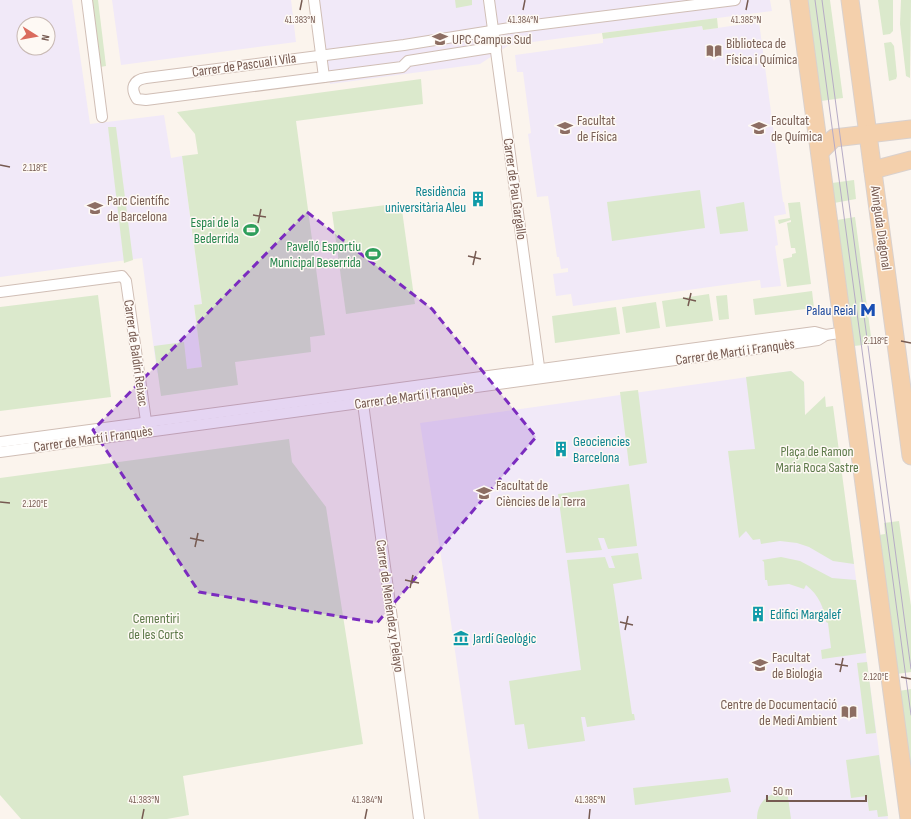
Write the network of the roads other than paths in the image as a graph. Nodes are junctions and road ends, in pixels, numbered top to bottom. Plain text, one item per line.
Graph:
1 (87, 0) edge
2 (314, 0) edge
3 (490, 0) edge
4 (735, 0) edge
5 (799, 0) edge
6 (850, 0) edge
7 (494, 31) junction
8 (404, 45) junction
9 (496, 47) junction
10 (321, 55) junction
11 (408, 61) junction
12 (324, 77) junction
13 (102, 117) dead end
14 (911, 129) edge
15 (868, 135) junction
16 (820, 152) junction
17 (911, 160) edge
18 (873, 170) junction
19 (0, 292) edge
20 (845, 332) junction
21 (540, 374) junction
22 (362, 398) junction
23 (147, 427) junction
24 (0, 442) edge
25 (0, 452) edge
26 (911, 456) edge
27 (419, 819) edge
28 (909, 819) edge

1 - 13 street
2 - 10 street
3 - 7 street, Carrer de Pau Gargallo
4 - 7 street, Carrer de Pascual i Vila
5 - 16 main road
6 - 15 main road, Avinguda Diagonal
7 - 8 street, Carrer de Pascual i Vila
7 - 9 street, Carrer de Pau Gargallo
8 - 10 street, Carrer de Pascual i Vila
8 - 11 street
9 - 11 street, Carrer de Pascual i Vila
9 - 21 street, Carrer de Pau Gargallo
10 - 12 street
10 - 12 street, Carrer de Pascual i Vila
11 - 12 street, Carrer de Pascual i Vila
14 - 15 main road
15 - 16 main road
15 - 18 main road, Avinguda Diagonal
16 - 20 main road
17 - 18 main road
18 - 26 main road, Avinguda Diagonal
19 - 23 street, Carrer de Baldiri Reixac
20 - 21 street, Carrer de Martí i Franquès
20 - 28 main road
21 - 22 street, Carrer de Martí i Franquès
22 - 23 street, Carrer de Martí i Franquès
22 - 27 street, Carrer de Menéndez y Pelayo
23 - 24 street, Carrer de Martí i Franquès
23 - 25 street, Carrer de Martí i Franquès

